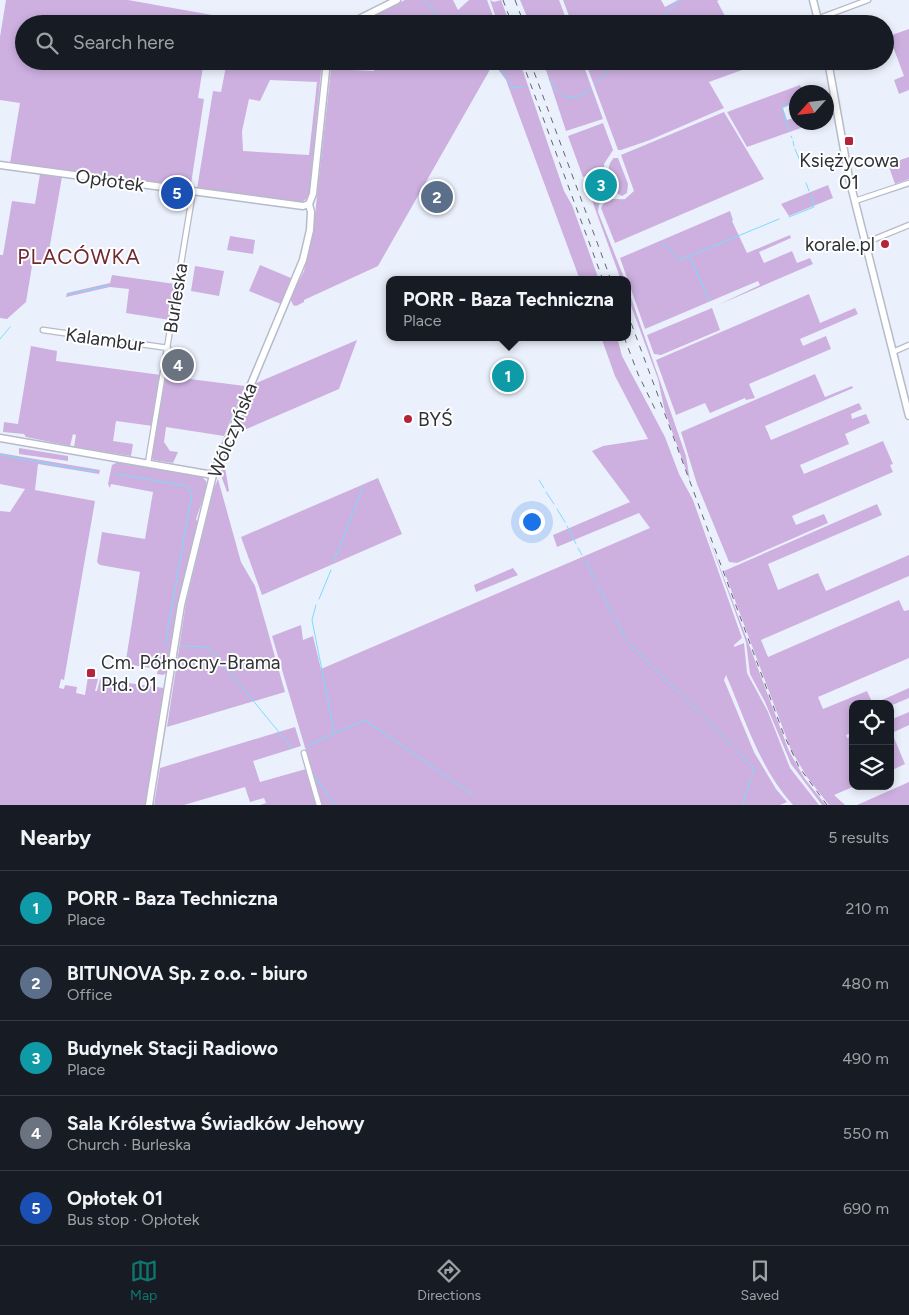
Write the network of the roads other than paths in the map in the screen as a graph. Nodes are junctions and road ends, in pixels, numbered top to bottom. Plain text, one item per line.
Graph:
1 (397, 0) edge
2 (813, 0) edge
3 (868, 0) edge
4 (367, 15) edge
5 (817, 15) edge
6 (832, 15) edge
7 (325, 70) edge
8 (830, 70) edge
9 (0, 165) edge
10 (909, 183) edge
11 (193, 192) junction
12 (855, 201) junction
13 (309, 204) junction
14 (909, 225) edge
15 (865, 243) junction
16 (43, 330) dead end
17 (909, 345) edge
18 (168, 348) junction
19 (893, 352) junction
20 (909, 416) edge
21 (0, 438) edge
22 (148, 463) junction
23 (213, 475) junction
24 (304, 753) dead end
25 (149, 805) edge
26 (319, 805) edge

1 - 4 street
2 - 5 street
3 - 6 street
7 - 13 street, Wólczyńska
8 - 12 street
9 - 11 street, Opłotek
10 - 12 street
11 - 13 street, Opłotek
11 - 18 street, Burleska
12 - 15 street
13 - 23 street, Wólczyńska
14 - 15 street
15 - 19 street
16 - 18 street, Kalambur
17 - 19 street
18 - 22 street, Burleska
19 - 20 street
21 - 22 street
22 - 23 street
23 - 25 street, Wólczyńska
24 - 26 street

